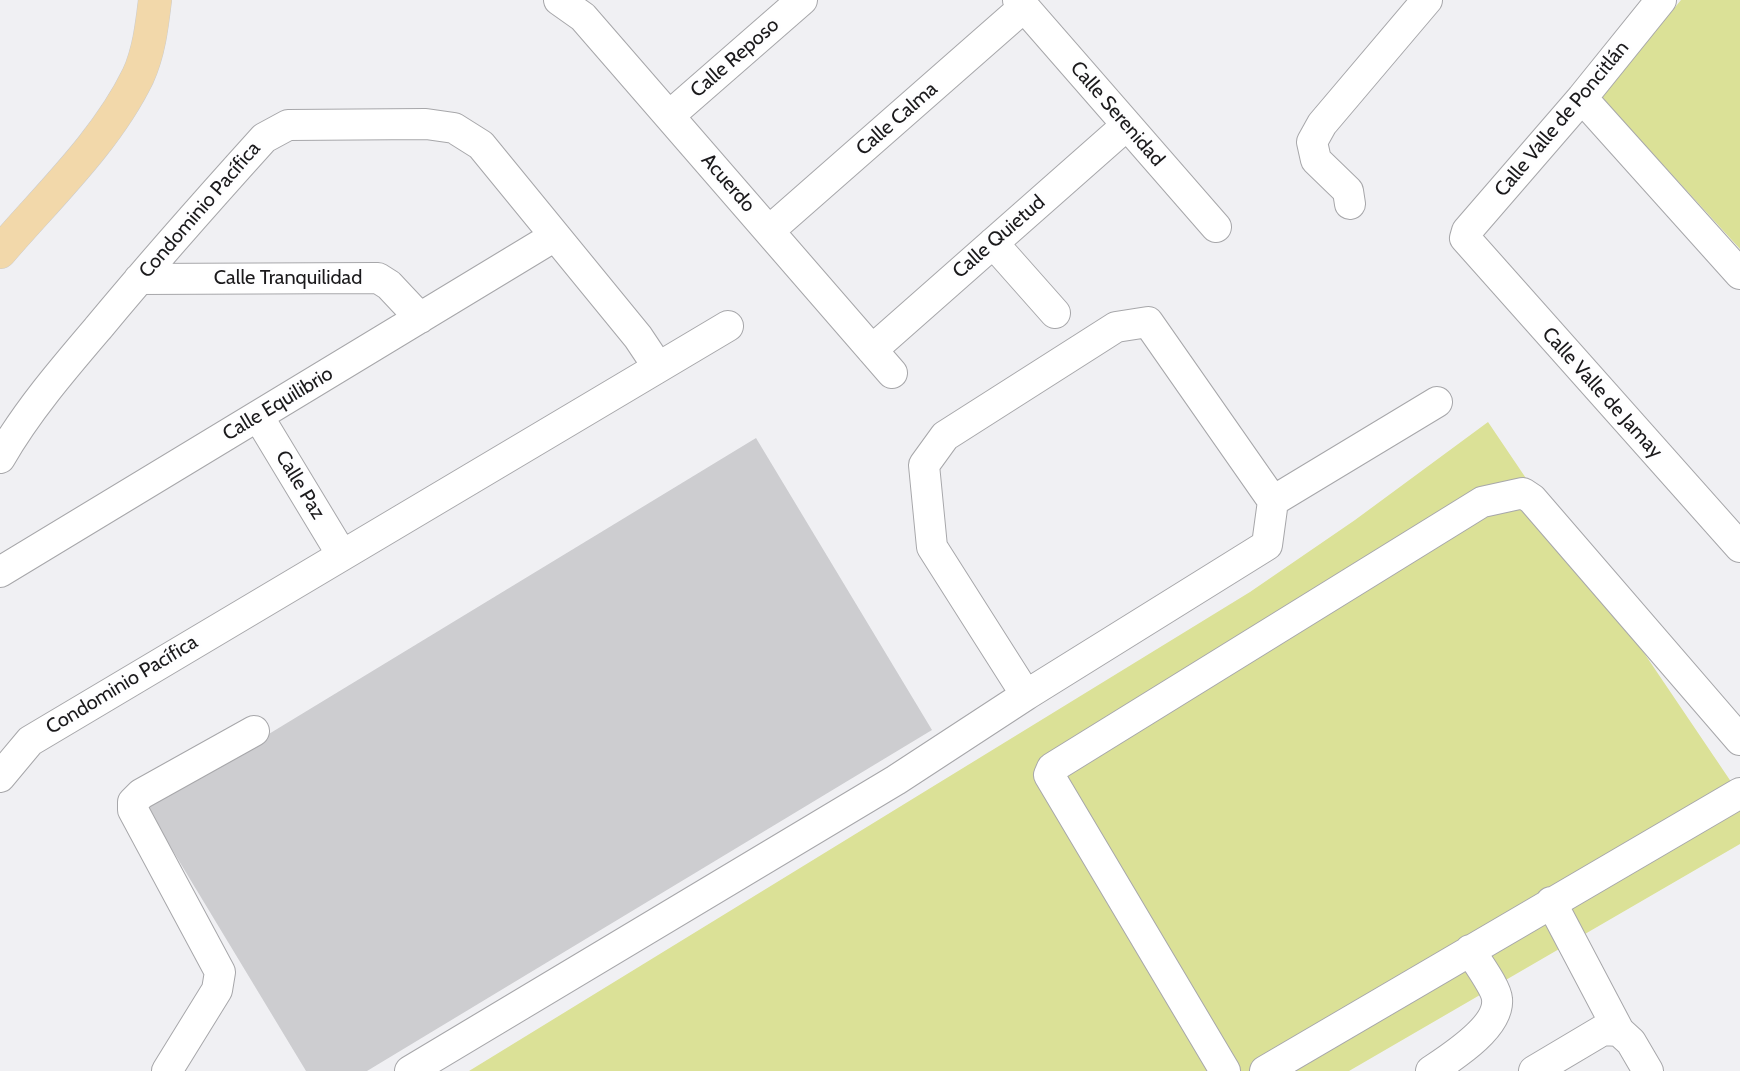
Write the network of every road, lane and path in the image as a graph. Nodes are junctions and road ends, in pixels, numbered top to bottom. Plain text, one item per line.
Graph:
1 (155, 0) edge
2 (802, 0) edge
3 (1427, 0) edge
4 (1661, 0) edge
5 (566, 2) edge
6 (1021, 3) edge
7 (1582, 98) junction
8 (669, 116) junction
9 (1127, 125) junction
10 (1350, 204) dead end
11 (1216, 227) dead end
12 (770, 230) junction
13 (555, 236) junction
14 (1465, 238) joint
15 (993, 243) junction
16 (0, 252) edge
17 (1740, 274) edge
18 (139, 279) junction
19 (1055, 313) dead end
20 (420, 318) junction
21 (728, 326) dead end
22 (872, 350) junction
23 (657, 367) junction
24 (892, 373) dead end
25 (1437, 402) dead end
26 (258, 416) junction
27 (0, 458) edge
28 (1273, 501) junction
29 (1740, 547) edge
30 (342, 555) junction
31 (0, 572) edge
32 (1026, 695) junction
33 (254, 730) dead end
34 (0, 740) edge
35 (1740, 740) edge
36 (30, 741) junction
37 (0, 777) edge
38 (1740, 793) edge
39 (1551, 902) junction
40 (1470, 950) junction
41 (1619, 1031) junction
42 (167, 1071) edge
43 (410, 1071) edge
44 (1225, 1071) edge
45 (1265, 1071) edge
46 (1431, 1071) edge
47 (1534, 1071) edge
48 (1648, 1071) edge

1 - 16 main road
2 - 8 street, Calle Reposo
3 - 10 street
4 - 7 street, Calle Valle de Poncitlán
5 - 8 street, Acuerdo
6 - 9 street, Calle Serenidad
6 - 12 street, Calle Calma
7 - 14 street, Calle Valle de Poncitlán
7 - 17 street
8 - 12 street, Acuerdo
9 - 11 street, Calle Serenidad
9 - 15 street, Calle Quietud
12 - 22 street, Acuerdo
13 - 18 street, Condominio Pacífica
13 - 20 street, Calle Equilibrio
13 - 23 street, Condominio Pacífica
14 - 29 street, Calle Valle de Jamay
15 - 19 street
15 - 22 street, Calle Quietud
18 - 20 street, Calle Tranquilidad
18 - 27 street, Condominio Pacífica
20 - 26 street, Calle Equilibrio
21 - 23 street, Condominio Pacífica
22 - 24 street, Acuerdo
23 - 30 street, Condominio Pacífica
25 - 28 street
26 - 30 street, Calle Paz
26 - 31 street, Calle Equilibrio
28 - 32 street
28 - 32 street
30 - 36 street, Condominio Pacífica
32 - 43 street
33 - 42 street
34 - 36 street
35 - 44 street
36 - 37 street, Condominio Pacífica
38 - 39 street
39 - 40 street
39 - 41 street
40 - 45 street
40 - 46 street
41 - 47 street
41 - 48 street

